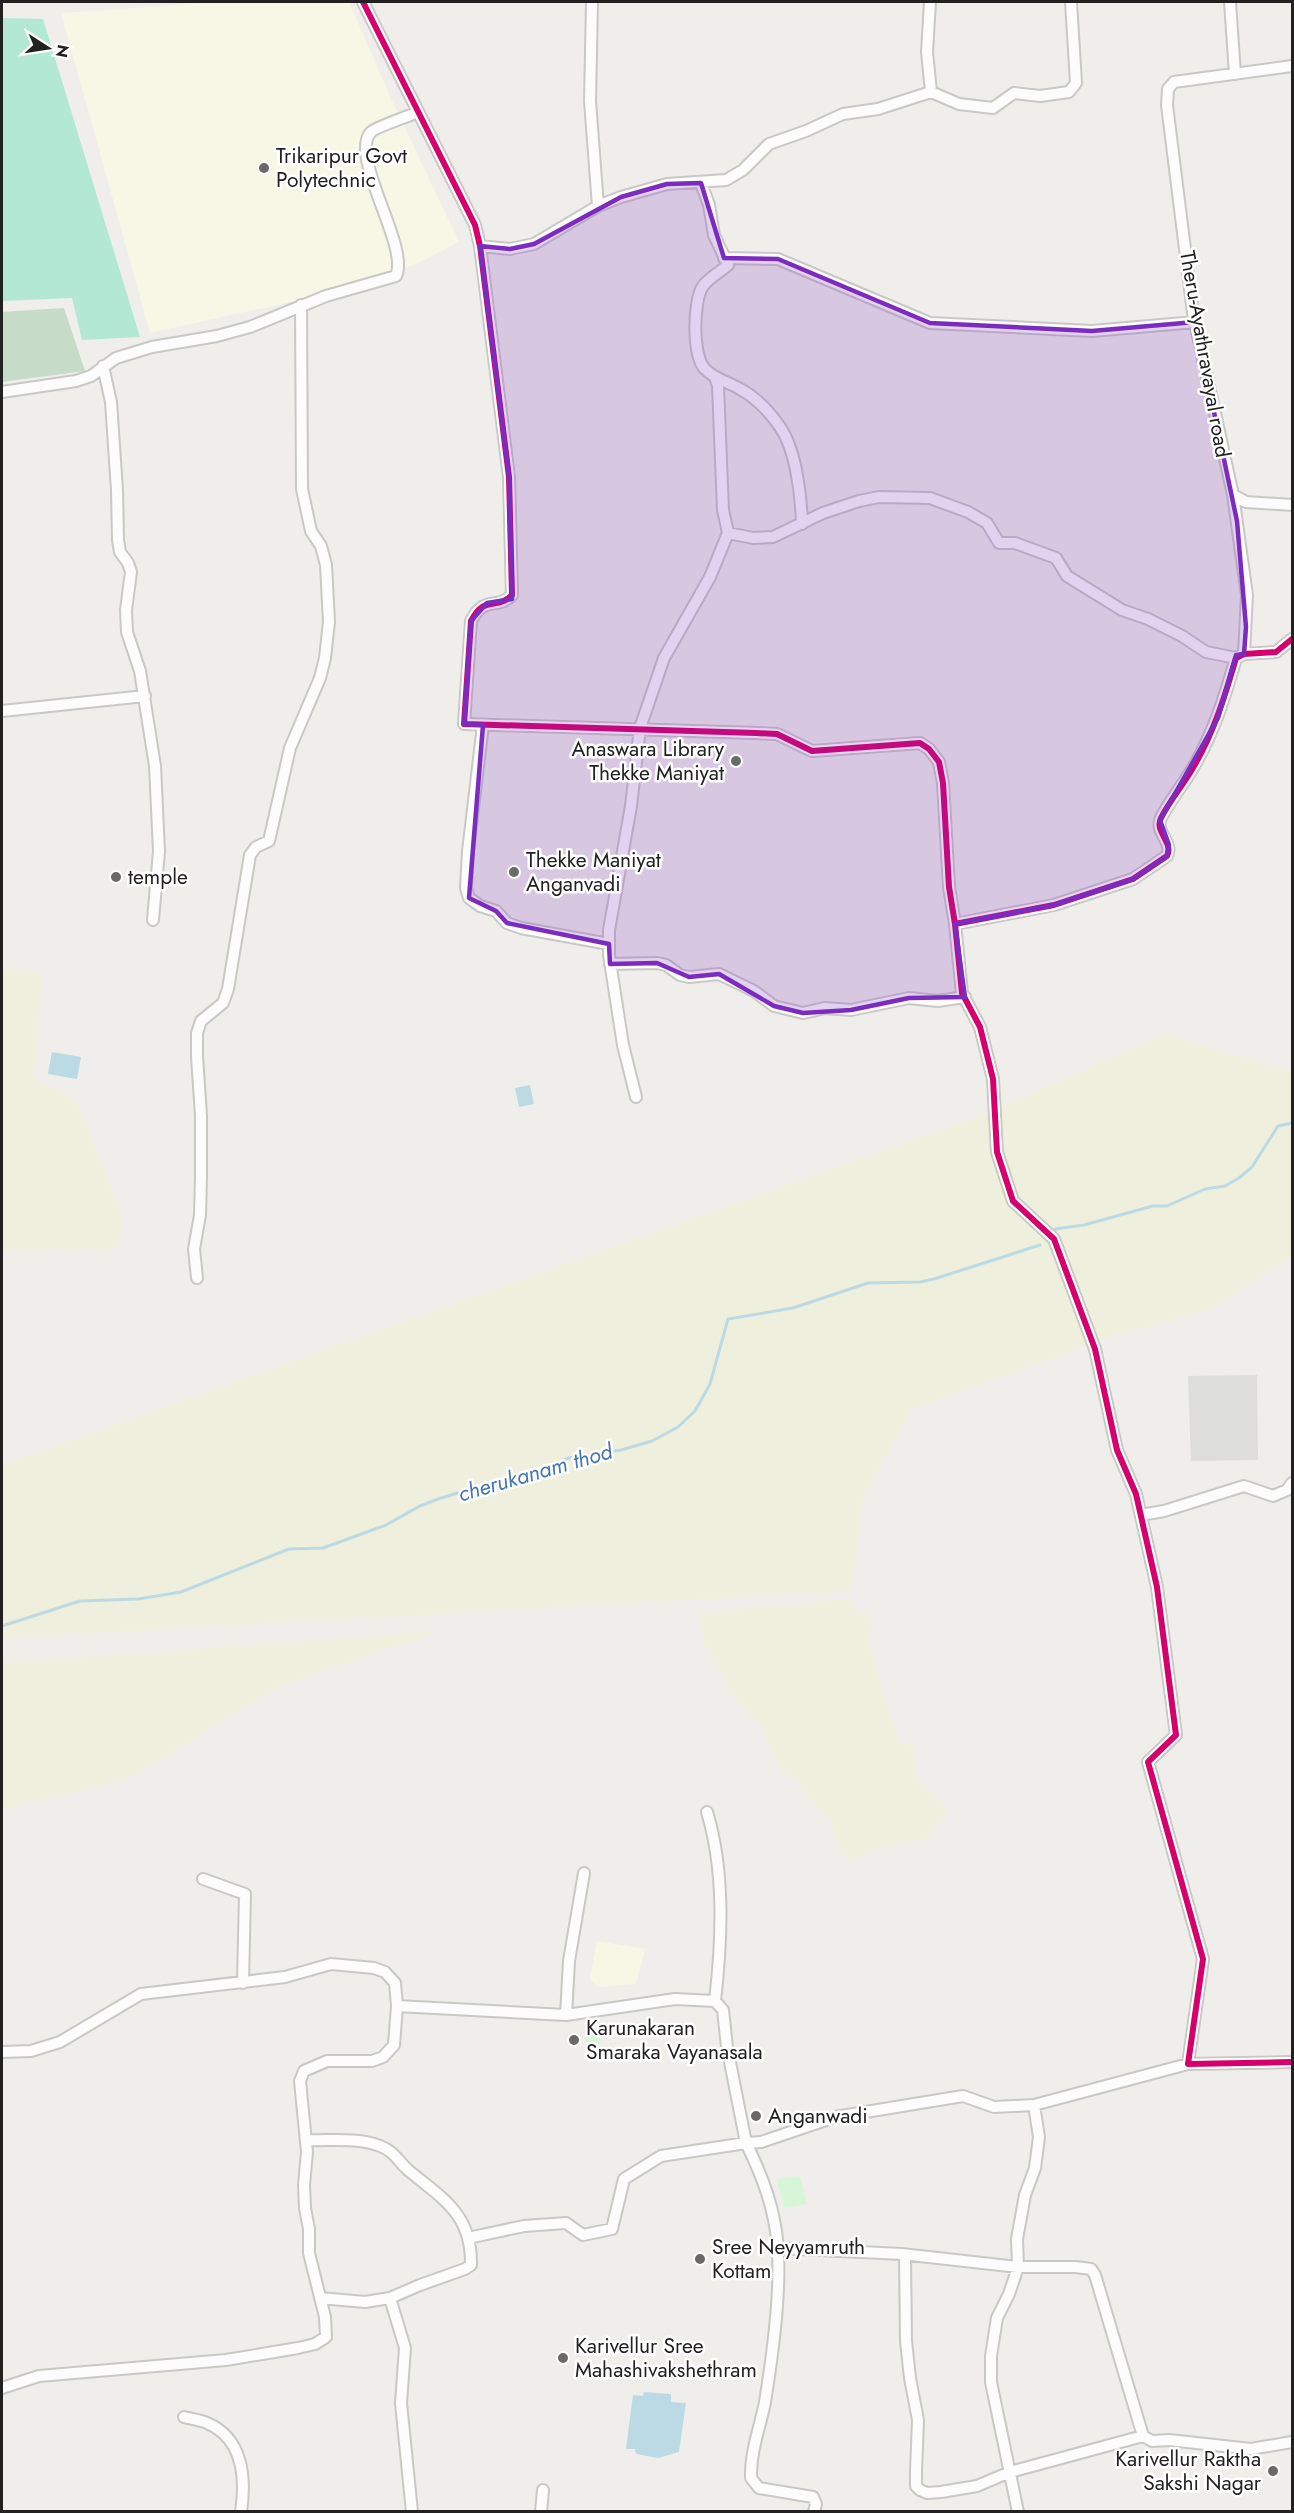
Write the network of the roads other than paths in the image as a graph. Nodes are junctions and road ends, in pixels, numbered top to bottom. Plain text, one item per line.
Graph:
1 (363, 2) edge
2 (592, 2) edge
3 (930, 2) edge
4 (1071, 2) edge
5 (1230, 2) edge
6 (1293, 66) edge
7 (1235, 74) junction
8 (931, 92) junction
9 (418, 112) junction
10 (702, 183) junction
11 (598, 206) junction
12 (480, 246) junction
13 (724, 258) junction
14 (301, 305) junction
15 (1195, 322) junction
16 (103, 366) junction
17 (715, 377) junction
18 (2, 392) edge
19 (1233, 495) junction
20 (1293, 504) edge
21 (802, 524) junction
22 (728, 533) junction
23 (1293, 639) edge
24 (1240, 656) junction
25 (145, 696) junction
26 (2, 711) edge
27 (483, 725) junction
28 (639, 728) junction
29 (153, 920) dead end
30 (955, 924) junction
31 (609, 944) junction
32 (610, 963) junction
33 (964, 998) junction
34 (636, 1097) dead end
35 (197, 1278) dead end
36 (1293, 1484) edge
37 (1141, 1515) junction
38 (707, 1812) dead end
39 (584, 1874) dead end
40 (203, 1879) dead end
41 (243, 1983) junction
42 (715, 2001) junction
43 (397, 2006) junction
44 (566, 2014) junction
45 (2, 2052) edge
46 (1293, 2062) edge
47 (1188, 2064) junction
48 (1034, 2105) junction
49 (306, 2140) junction
50 (746, 2143) junction
51 (468, 2238) junction
52 (778, 2248) junction
53 (905, 2255) junction
54 (1018, 2267) junction
55 (320, 2298) junction
56 (390, 2298) junction
57 (2, 2388) edge
58 (184, 2417) dead end
59 (1143, 2436) junction
60 (1293, 2442) edge
61 (1010, 2472) junction
62 (543, 2490) dead end
63 (241, 2511) edge
64 (412, 2511) edge
65 (541, 2511) edge
66 (814, 2511) edge
67 (1018, 2511) edge

1 - 9 street
2 - 11 street
3 - 8 street
4 - 8 street
5 - 7 street
6 - 7 street
7 - 15 street, Theru-Ayathravayal road
8 - 10 street
9 - 12 street
9 - 14 street
10 - 11 street
10 - 13 street
11 - 12 street
12 - 27 street
13 - 15 street
13 - 17 street
14 - 16 street
14 - 35 street
15 - 19 street, Theru-Ayathravayal road
16 - 18 street
16 - 25 street
17 - 21 street
17 - 22 street
19 - 20 street
19 - 24 street, Theru-Ayathravayal road
21 - 22 street
21 - 24 street
22 - 28 street
23 - 24 street
24 - 30 street
25 - 26 street
25 - 29 street
27 - 28 street
27 - 31 street
28 - 30 street
28 - 31 street
30 - 33 street
31 - 32 street
32 - 33 street
32 - 34 street
33 - 37 street
36 - 37 street
37 - 47 street
38 - 42 street
39 - 44 street
40 - 41 street
41 - 43 street
41 - 45 street
42 - 44 street
42 - 50 street
43 - 44 street
43 - 49 street
46 - 47 street
47 - 48 street
48 - 50 street
48 - 54 street
49 - 51 street
49 - 55 street
50 - 51 street
50 - 52 street
51 - 56 street
52 - 53 street
52 - 66 street
53 - 54 street
53 - 61 street
54 - 59 street
54 - 61 street
55 - 56 street
55 - 57 street
56 - 64 street
58 - 63 street
59 - 60 street
59 - 61 street
61 - 67 street
62 - 65 street

